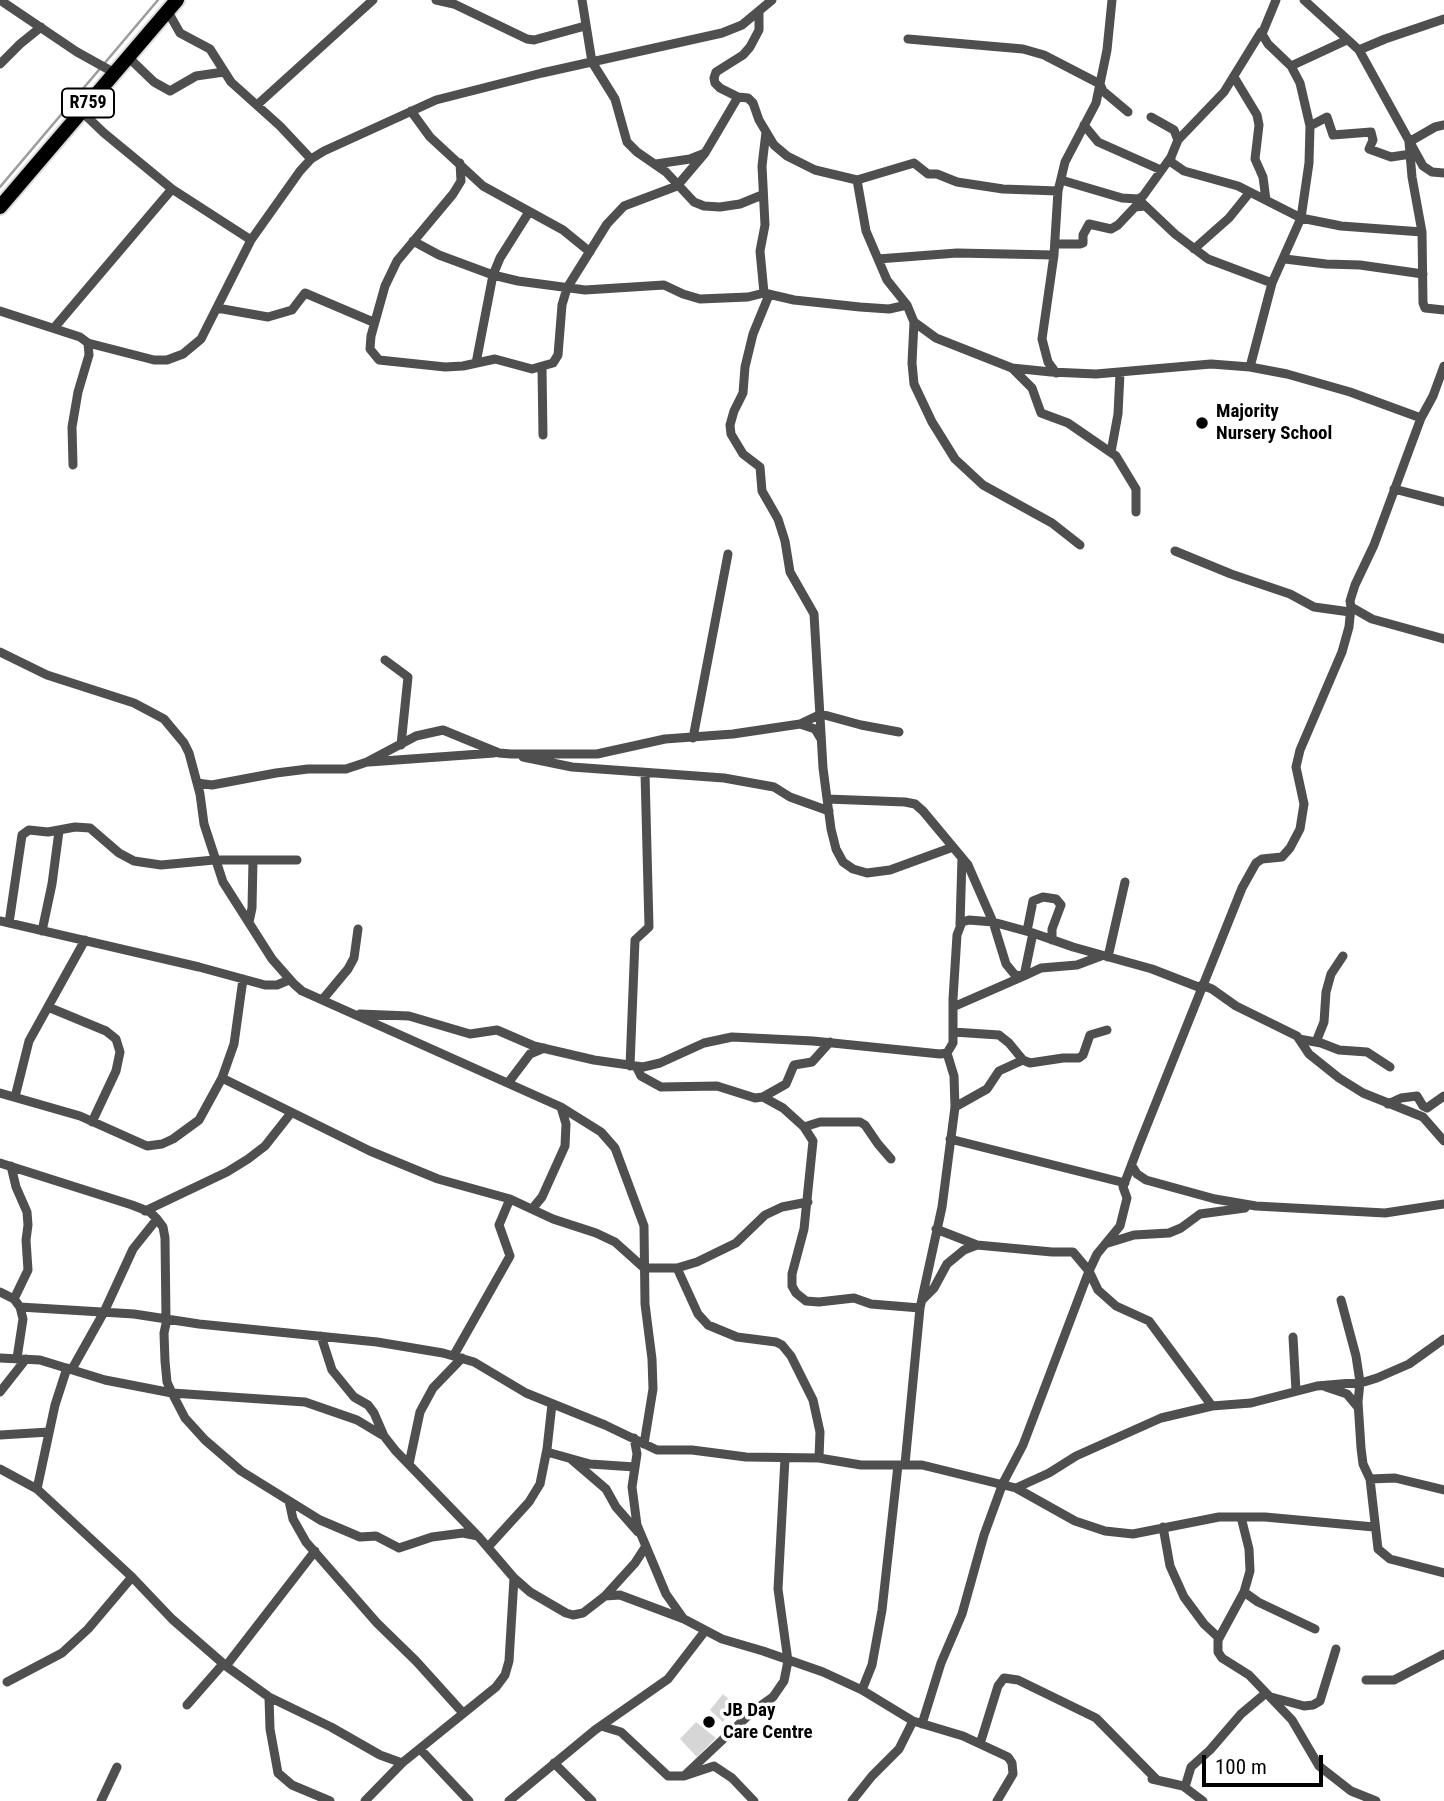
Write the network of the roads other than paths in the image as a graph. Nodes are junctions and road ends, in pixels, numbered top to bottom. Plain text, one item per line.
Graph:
1 (0, 0) edge
2 (373, 0) edge
3 (436, 0) edge
4 (582, 0) edge
5 (772, 0) edge
6 (1112, 0) edge
7 (1276, 0) edge
8 (1304, 0) edge
9 (172, 5) edge
10 (759, 12) junction
11 (1444, 19) edge
12 (585, 26) junction
13 (41, 27) junction
14 (1261, 32) junction
15 (908, 39) dead end
16 (1347, 40) junction
17 (1359, 50) junction
18 (127, 56) junction
19 (592, 62) junction
20 (0, 64) edge
21 (1291, 66) junction
22 (113, 72) junction
23 (224, 72) junction
24 (1234, 77) junction
25 (1100, 84) junction
26 (738, 97) junction
27 (257, 105) junction
28 (81, 111) junction
29 (411, 111) junction
30 (1128, 112) dead end
31 (1151, 117) dead end
32 (1084, 125) junction
33 (1444, 125) edge
34 (1310, 126) junction
35 (766, 131) junction
36 (1178, 140) junction
37 (1409, 142) junction
38 (705, 153) junction
39 (1411, 154) junction
40 (1171, 157) junction
41 (310, 159) junction
42 (460, 163) junction
43 (656, 164) junction
44 (1161, 170) junction
45 (1444, 173) edge
46 (857, 180) junction
47 (1061, 180) junction
48 (677, 186) junction
49 (172, 188) junction
50 (1058, 191) junction
51 (1250, 192) junction
52 (762, 195) junction
53 (1266, 200) junction
54 (1141, 203) junction
55 (0, 207) edge
56 (529, 212) junction
57 (1301, 218) junction
58 (1422, 232) junction
59 (251, 240) junction
60 (413, 241) junction
61 (1055, 244) junction
62 (1194, 249) junction
63 (590, 252) junction
64 (1054, 255) junction
65 (1285, 258) junction
66 (878, 260) junction
67 (1423, 274) junction
68 (493, 275) junction
69 (1272, 283) junction
70 (568, 288) junction
71 (767, 294) junction
72 (906, 306) junction
73 (217, 308) junction
74 (1444, 310) edge
75 (0, 311) edge
76 (62, 319) junction
77 (373, 322) junction
78 (914, 323) junction
79 (54, 328) junction
80 (65, 332) junction
81 (88, 343) junction
82 (476, 363) junction
83 (1444, 366) edge
84 (1250, 367) junction
85 (542, 368) junction
86 (1012, 368) junction
87 (1056, 373) junction
88 (1120, 373) junction
89 (1421, 418) junction
90 (543, 435) dead end
91 (1111, 452) junction
92 (73, 465) dead end
93 (1394, 489) junction
94 (1444, 502) edge
95 (1136, 512) dead end
96 (1080, 545) dead end
97 (1175, 551) dead end
98 (728, 554) dead end
99 (1350, 610) junction
100 (1444, 639) edge
101 (0, 652) edge
102 (385, 660) dead end
103 (821, 714) junction
104 (800, 724) junction
105 (899, 732) dead end
106 (693, 737) junction
107 (822, 741) junction
108 (401, 745) junction
109 (499, 753) junction
110 (511, 754) junction
111 (367, 762) junction
112 (645, 773) junction
113 (197, 783) junction
114 (212, 785) junction
115 (200, 794) junction
116 (827, 799) junction
117 (829, 811) junction
118 (59, 831) junction
119 (953, 847) junction
120 (962, 856) junction
121 (214, 860) junction
122 (253, 860) junction
123 (297, 860) dead end
124 (1125, 883) dead end
125 (961, 903) junction
126 (976, 921) junction
127 (4, 922) edge
128 (249, 922) junction
129 (993, 922) junction
130 (960, 925) junction
131 (358, 929) dead end
132 (42, 931) junction
133 (1030, 932) junction
134 (85, 940) junction
135 (1052, 940) junction
136 (1343, 956) dead end
137 (1105, 957) junction
138 (1024, 976) junction
139 (243, 979) junction
140 (289, 980) junction
141 (1202, 987) junction
142 (323, 999) junction
143 (48, 1007) junction
144 (953, 1007) junction
145 (355, 1014) junction
146 (1107, 1030) dead end
147 (953, 1032) junction
148 (1299, 1039) junction
149 (830, 1042) junction
150 (1316, 1042) junction
151 (544, 1048) junction
152 (947, 1053) junction
153 (1023, 1060) junction
154 (633, 1066) junction
155 (1391, 1067) dead end
156 (222, 1078) junction
157 (508, 1083) junction
158 (0, 1093) edge
159 (1444, 1096) edge
160 (15, 1097) junction
161 (763, 1097) junction
162 (1388, 1104) junction
163 (561, 1107) junction
164 (955, 1107) junction
165 (291, 1113) junction
166 (92, 1122) junction
167 (804, 1127) junction
168 (950, 1139) junction
169 (1444, 1141) edge
170 (891, 1159) dead end
171 (0, 1163) edge
172 (11, 1166) junction
173 (1132, 1166) junction
174 (1125, 1183) junction
175 (510, 1199) junction
176 (808, 1202) junction
177 (1444, 1204) edge
178 (1256, 1206) junction
179 (532, 1209) junction
180 (145, 1210) junction
181 (157, 1219) junction
182 (936, 1229) junction
183 (1108, 1243) junction
184 (977, 1245) junction
185 (644, 1268) junction
186 (677, 1268) junction
187 (1089, 1271) junction
188 (0, 1292) edge
189 (1341, 1300) dead end
190 (17, 1303) junction
191 (922, 1304) junction
192 (104, 1312) junction
193 (166, 1319) junction
194 (321, 1336) junction
195 (1293, 1337) dead end
196 (1444, 1339) edge
197 (458, 1357) junction
198 (0, 1358) edge
199 (22, 1358) junction
200 (70, 1368) junction
201 (1360, 1382) junction
202 (1317, 1386) junction
203 (1296, 1391) junction
204 (0, 1392) edge
205 (172, 1393) junction
206 (552, 1404) junction
207 (1212, 1406) junction
208 (1359, 1408) junction
209 (49, 1432) junction
210 (0, 1435) edge
211 (384, 1436) junction
212 (634, 1438) junction
213 (644, 1444) junction
214 (547, 1452) junction
215 (785, 1458) junction
216 (820, 1458) junction
217 (571, 1459) junction
218 (409, 1464) junction
219 (901, 1464) junction
220 (635, 1467) junction
221 (0, 1469) edge
222 (1370, 1479) junction
223 (1003, 1483) junction
224 (1016, 1488) junction
225 (37, 1489) junction
226 (1444, 1490) edge
227 (289, 1502) junction
228 (1241, 1517) junction
229 (1163, 1527) junction
230 (1374, 1527) junction
231 (478, 1536) junction
232 (645, 1542) junction
233 (488, 1547) junction
234 (315, 1551) junction
235 (1444, 1573) edge
236 (132, 1577) junction
237 (514, 1578) junction
238 (1244, 1592) junction
239 (605, 1596) junction
240 (684, 1619) junction
241 (1315, 1629) dead end
242 (705, 1631) junction
243 (1219, 1638) junction
244 (1336, 1649) dead end
245 (1444, 1654) edge
246 (788, 1661) junction
247 (224, 1665) junction
248 (1366, 1680) dead end
249 (8, 1682) dead end
250 (862, 1690) junction
251 (1268, 1694) junction
252 (269, 1696) junction
253 (187, 1705) dead end
254 (621, 1711) junction
255 (463, 1713) junction
256 (918, 1722) junction
257 (601, 1726) junction
258 (621, 1732) junction
259 (981, 1744) junction
260 (420, 1749) junction
261 (402, 1763) junction
262 (554, 1763) junction
263 (117, 1768) dead end
264 (684, 1776) junction
265 (1185, 1787) junction
266 (101, 1801) edge
267 (330, 1801) edge
268 (365, 1801) edge
269 (469, 1801) edge
270 (509, 1801) edge
271 (592, 1801) edge
272 (754, 1801) edge
273 (852, 1801) edge
274 (997, 1801) edge
275 (1203, 1801) edge
276 (1376, 1801) edge

1 - 13 street
2 - 27 street
3 - 12 street
4 - 12 street
5 - 10 street
6 - 25 street
7 - 14 street
8 - 16 street
9 - 18 main road, R759
9 - 23 street
10 - 19 street
10 - 26 street
11 - 17 street
12 - 19 street
13 - 20 street
13 - 22 street
14 - 21 street
14 - 24 street
15 - 25 street
16 - 17 street
16 - 21 street
17 - 37 street
18 - 22 main road, R759
18 - 23 street
19 - 29 street
19 - 43 street
21 - 34 street
22 - 28 main road, R759
23 - 27 street
24 - 36 street
24 - 53 street
25 - 30 street
25 - 32 street
26 - 35 street
26 - 38 street
27 - 41 street
28 - 49 street
28 - 55 main road, R759
29 - 41 street
29 - 42 street
31 - 36 street
32 - 44 street
32 - 47 street
33 - 37 street
34 - 39 street
34 - 57 street
35 - 46 street
35 - 52 street
36 - 40 street
37 - 39 street
37 - 45 street
38 - 43 street
38 - 48 street
39 - 58 street
40 - 44 street
40 - 51 street
41 - 59 street
42 - 56 street
42 - 60 street
43 - 48 street
44 - 54 street
46 - 50 street
46 - 66 street
47 - 50 street
47 - 54 street
48 - 52 street
48 - 63 street
49 - 59 street
49 - 76 street
50 - 61 street
51 - 53 street
51 - 62 street
52 - 71 street
53 - 57 street
54 - 61 street
54 - 62 street
56 - 63 street
56 - 68 street
57 - 58 street
57 - 65 street
58 - 67 street
59 - 73 street
60 - 68 street
60 - 77 street
61 - 64 street
62 - 69 street
63 - 70 street
64 - 66 street
64 - 87 street
65 - 67 street
65 - 69 street
66 - 72 street
67 - 74 street
68 - 70 street
68 - 82 street
69 - 84 street
70 - 71 street
70 - 85 street
71 - 72 street
71 - 103 street
72 - 78 street
73 - 77 street
73 - 81 street
75 - 79 street
76 - 79 street
76 - 80 street
77 - 82 street
78 - 86 street
78 - 96 street
79 - 80 street
80 - 81 street
81 - 92 street
82 - 85 street
83 - 89 street
84 - 88 street
84 - 89 street
85 - 90 street
86 - 87 street
86 - 91 street
87 - 88 street
88 - 91 street
89 - 93 street
91 - 95 street
93 - 94 street
93 - 99 street
97 - 99 street
98 - 106 street
99 - 100 street
99 - 141 street
101 - 113 street
102 - 108 street
103 - 104 street
103 - 105 street
103 - 107 street
104 - 106 street
104 - 107 street
106 - 110 street
107 - 116 street
108 - 109 street
108 - 111 street
109 - 110 street
109 - 111 street
110 - 112 street
111 - 114 street
112 - 117 street
112 - 154 street
113 - 114 street
113 - 115 street
114 - 115 street
115 - 121 street
116 - 117 street
116 - 119 street
117 - 119 street
118 - 121 street
118 - 127 street
118 - 132 street
119 - 120 street
120 - 125 street
120 - 129 street
121 - 122 street
121 - 128 street
122 - 123 street
122 - 128 street
124 - 137 street
125 - 126 street
125 - 130 street
126 - 129 street
126 - 130 street
127 - 132 street
128 - 140 street
129 - 133 street
129 - 138 street
130 - 144 street
131 - 142 street
132 - 134 street
133 - 135 street
133 - 135 street
133 - 138 street
134 - 139 street
134 - 143 street
135 - 137 street
136 - 150 street
137 - 138 street
137 - 141 street
138 - 144 street
139 - 140 street
139 - 156 street
140 - 142 street
141 - 148 street
141 - 173 street
142 - 145 street
143 - 160 street
143 - 166 street
144 - 147 street
145 - 151 street
145 - 157 street
146 - 153 street
147 - 152 street
147 - 153 street
148 - 150 street
148 - 162 street
149 - 152 street
149 - 154 street
149 - 161 street
150 - 155 street
151 - 154 street
151 - 157 street
152 - 164 street
153 - 164 street
154 - 161 street
156 - 165 street
156 - 166 street
157 - 163 street
158 - 160 street
159 - 162 street
160 - 166 street
161 - 167 street
162 - 169 street
163 - 179 street
163 - 185 street
164 - 168 street
165 - 175 street
165 - 180 street
167 - 170 street
167 - 176 street
168 - 174 street
168 - 182 street
171 - 172 street
172 - 180 street
172 - 190 street
173 - 174 street
173 - 178 street
174 - 183 street
175 - 179 street
175 - 197 street
176 - 186 street
176 - 191 street
177 - 178 street
178 - 183 street
179 - 185 street
180 - 181 street
181 - 192 street
181 - 193 street
182 - 184 street
182 - 191 street
183 - 187 street
184 - 187 street
184 - 191 street
185 - 186 street
185 - 213 street
186 - 216 street
187 - 207 street
187 - 223 street
188 - 190 street
189 - 201 street
190 - 192 street
190 - 199 street
191 - 219 street
192 - 193 street
192 - 200 street
193 - 194 street
193 - 205 street
194 - 197 street
194 - 211 street
195 - 203 street
196 - 201 street
197 - 206 street
197 - 218 street
198 - 199 street
199 - 200 street
199 - 204 street
200 - 205 street
200 - 209 street
201 - 202 street
201 - 208 street
202 - 203 street
202 - 208 street
203 - 207 street
205 - 211 street
205 - 227 street
206 - 212 street
206 - 214 street
207 - 224 street
208 - 222 street
209 - 210 street
209 - 225 street
211 - 218 street
212 - 213 street
212 - 220 street
213 - 215 street
214 - 217 street
214 - 233 street
215 - 216 street
215 - 246 street
216 - 219 street
217 - 220 street
217 - 232 street
218 - 231 street
219 - 223 street
219 - 250 street
220 - 232 street
221 - 225 street
222 - 226 street
222 - 230 street
223 - 224 street
223 - 256 street
224 - 229 street
225 - 236 street
227 - 231 street
227 - 234 street
228 - 229 street
228 - 230 street
228 - 238 street
229 - 243 street
230 - 235 street
231 - 233 street
232 - 239 street
232 - 240 street
233 - 237 street
234 - 247 street
234 - 255 street
236 - 247 street
236 - 249 street
237 - 239 street
237 - 255 street
238 - 241 street
238 - 243 street
239 - 240 street
240 - 242 street
242 - 246 street
242 - 254 street
243 - 251 street
244 - 251 street
245 - 248 street
246 - 250 street
246 - 264 street
247 - 252 street
247 - 253 street
250 - 256 street
251 - 265 street
251 - 276 street
252 - 261 street
252 - 267 street
254 - 257 street
254 - 258 street
255 - 260 street
256 - 259 street
256 - 273 street
257 - 258 street
257 - 262 street
258 - 264 street
259 - 265 street
259 - 274 street
260 - 261 street
260 - 269 street
261 - 268 street
262 - 270 street
262 - 271 street
263 - 266 street
264 - 272 street
265 - 275 street

